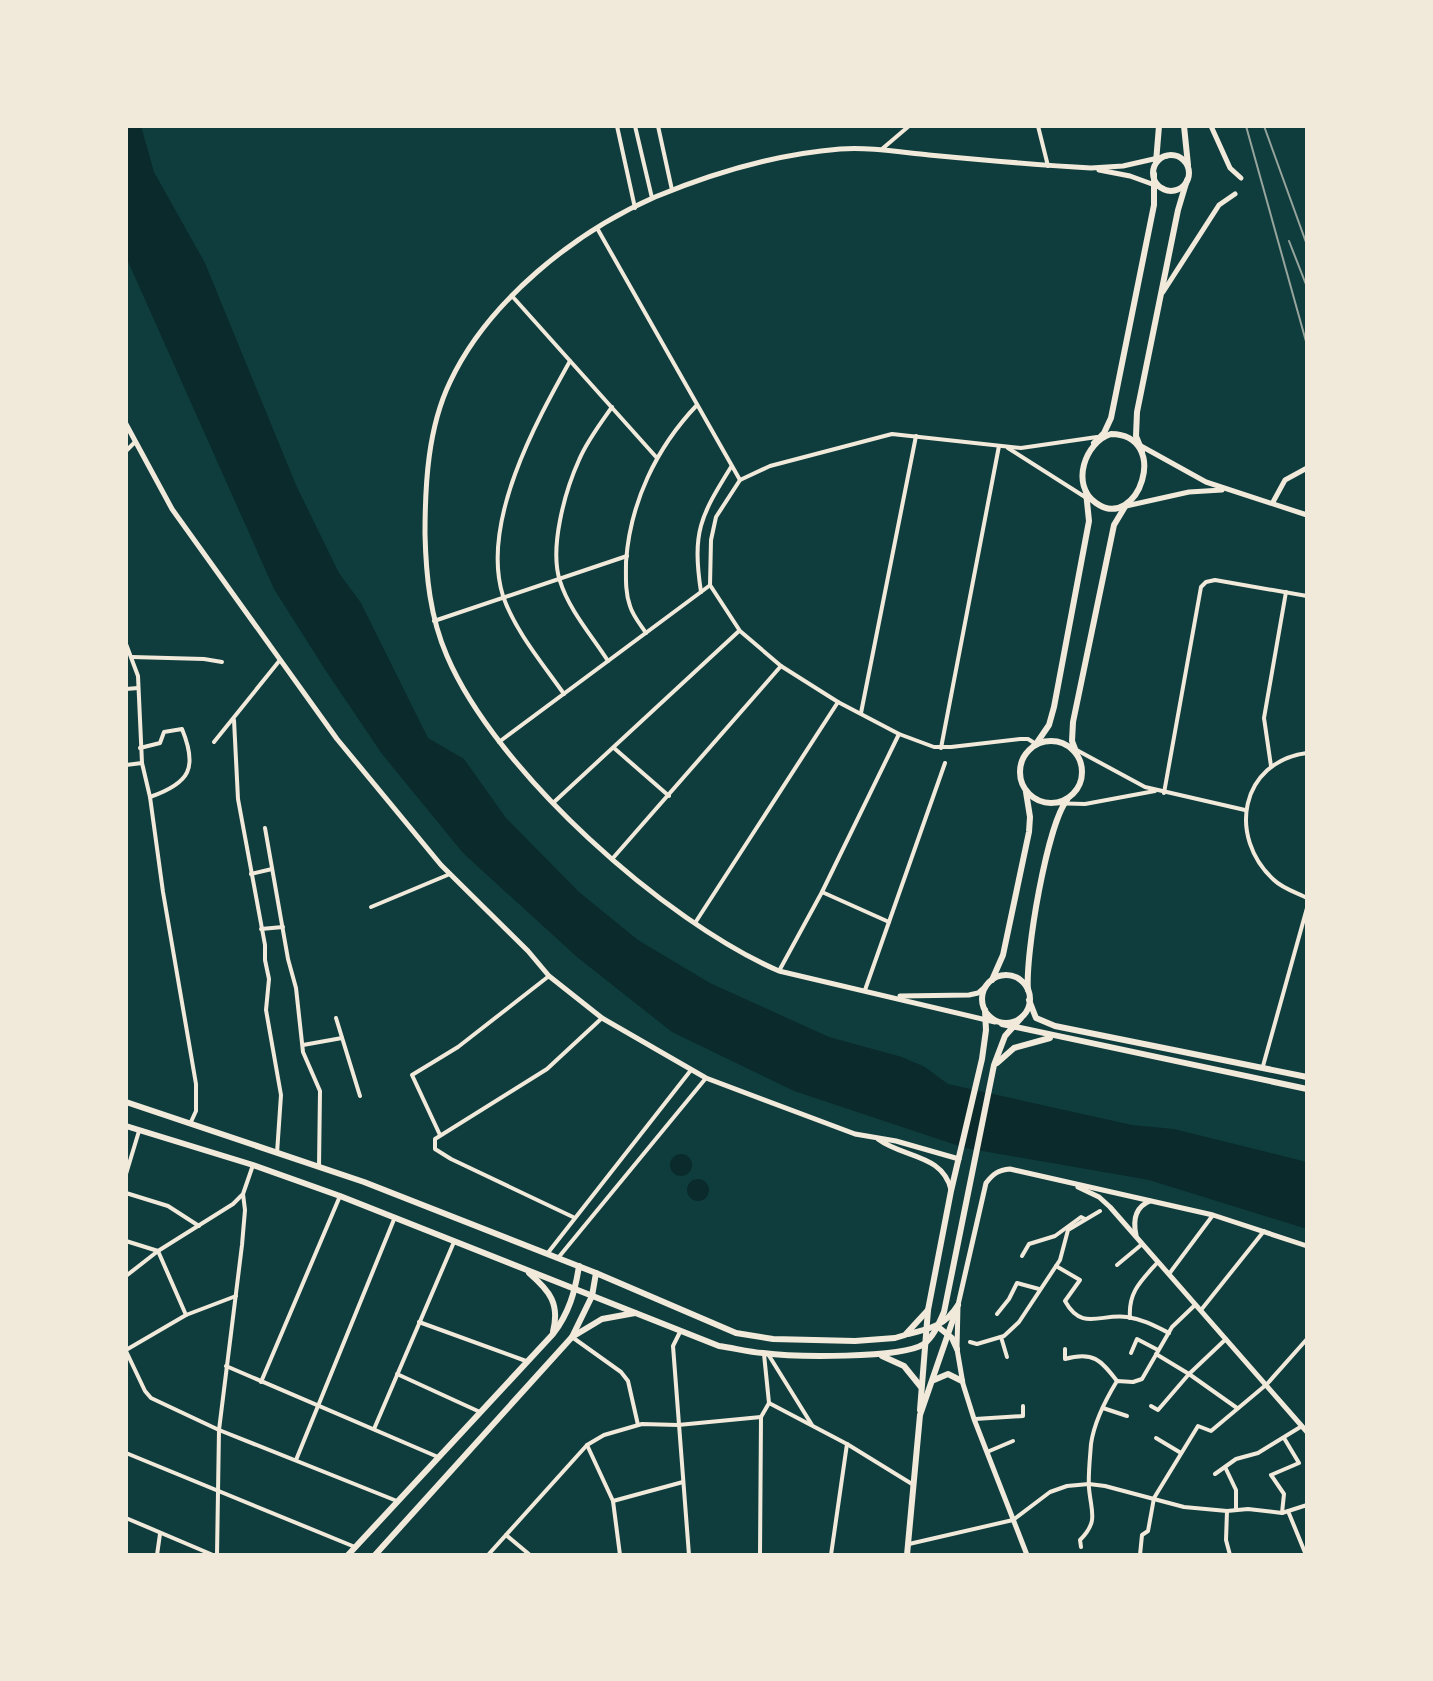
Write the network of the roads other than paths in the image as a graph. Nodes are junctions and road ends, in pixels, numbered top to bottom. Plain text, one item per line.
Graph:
1 (617, 126) edge
2 (635, 126) edge
3 (658, 126) edge
4 (909, 126) edge
5 (1038, 126) edge
6 (1159, 126) edge
7 (1184, 126) edge
8 (1211, 126) edge
9 (882, 149) junction
10 (1167, 156) junction
11 (1157, 158) junction
12 (1048, 166) junction
13 (1091, 168) junction
14 (1188, 169) junction
15 (1154, 171) junction
16 (1241, 178) dead end
17 (1187, 180) junction
18 (1155, 185) junction
19 (1163, 188) junction
20 (672, 191) junction
21 (1235, 194) dead end
22 (652, 198) junction
23 (635, 208) junction
24 (597, 228) junction
25 (511, 296) junction
26 (1160, 296) junction
27 (570, 361) junction
28 (697, 405) junction
29 (612, 407) junction
30 (126, 424) edge
31 (1111, 434) junction
32 (917, 435) junction
33 (1101, 436) junction
34 (135, 442) junction
35 (1094, 443) junction
36 (999, 446) junction
37 (1006, 446) junction
38 (1139, 446) junction
39 (126, 451) edge
40 (657, 458) junction
41 (731, 465) junction
42 (1307, 468) edge
43 (740, 480) junction
44 (1230, 490) junction
45 (1089, 498) junction
46 (1273, 502) junction
47 (1124, 506) junction
48 (1307, 515) edge
49 (627, 556) junction
50 (559, 579) junction
51 (710, 585) junction
52 (701, 592) junction
53 (1286, 592) junction
54 (1307, 596) edge
55 (504, 597) junction
56 (434, 621) junction
57 (740, 631) junction
58 (646, 633) junction
59 (126, 644) edge
60 (132, 657) junction
61 (280, 660) junction
62 (608, 661) junction
63 (222, 662) dead end
64 (781, 666) junction
65 (138, 688) junction
66 (126, 689) edge
67 (564, 694) junction
68 (838, 702) junction
69 (861, 713) junction
70 (234, 720) junction
71 (899, 734) junction
72 (214, 742) dead end
73 (499, 742) junction
74 (1036, 744) junction
75 (140, 748) junction
76 (614, 748) junction
77 (941, 748) junction
78 (1074, 750) junction
79 (1307, 753) edge
80 (142, 763) junction
81 (945, 763) dead end
82 (126, 765) edge
83 (1271, 766) junction
84 (1025, 788) junction
85 (1160, 792) junction
86 (669, 796) junction
87 (150, 797) junction
88 (1066, 802) junction
89 (553, 803) junction
90 (1245, 810) junction
91 (265, 828) dead end
92 (613, 858) junction
93 (272, 869) junction
94 (250, 874) junction
95 (451, 874) junction
96 (822, 892) junction
97 (1307, 898) edge
98 (371, 907) dead end
99 (1307, 908) edge
100 (890, 922) junction
101 (695, 923) junction
102 (283, 927) junction
103 (261, 929) junction
104 (779, 971) junction
105 (549, 976) junction
106 (989, 983) junction
107 (865, 990) junction
108 (1028, 990) junction
109 (891, 996) junction
110 (1029, 1000) junction
111 (985, 1010) junction
112 (336, 1018) dead end
113 (602, 1018) junction
114 (1021, 1018) junction
115 (986, 1019) junction
116 (998, 1023) junction
117 (1012, 1027) junction
118 (342, 1038) junction
119 (1061, 1038) junction
120 (303, 1045) junction
121 (1263, 1066) junction
122 (691, 1070) junction
123 (992, 1075) junction
124 (1307, 1077) edge
125 (706, 1078) junction
126 (1306, 1088) edge
127 (360, 1096) dead end
128 (126, 1102) edge
129 (190, 1124) junction
130 (126, 1126) edge
131 (139, 1131) junction
132 (440, 1135) junction
133 (877, 1138) junction
134 (277, 1153) junction
135 (959, 1159) junction
136 (253, 1165) junction
137 (319, 1167) junction
138 (126, 1174) edge
139 (1062, 1180) junction
140 (951, 1191) junction
141 (126, 1193) edge
142 (243, 1194) junction
143 (340, 1196) junction
144 (1155, 1200) junction
145 (1100, 1211) dead end
146 (1213, 1215) junction
147 (395, 1217) junction
148 (573, 1217) junction
149 (1085, 1219) junction
150 (199, 1226) junction
151 (1264, 1231) junction
152 (126, 1241) edge
153 (454, 1242) junction
154 (1139, 1242) junction
155 (553, 1245) junction
156 (1307, 1246) edge
157 (158, 1251) junction
158 (564, 1252) junction
159 (547, 1254) junction
160 (1022, 1256) dead end
161 (558, 1258) junction
162 (1157, 1263) junction
163 (1117, 1265) dead end
164 (579, 1266) junction
165 (1056, 1266) junction
166 (527, 1271) junction
167 (596, 1273) junction
168 (1168, 1274) junction
169 (126, 1276) edge
170 (1039, 1289) junction
171 (575, 1290) junction
172 (236, 1296) junction
173 (592, 1296) junction
174 (958, 1305) junction
175 (1195, 1305) junction
176 (928, 1310) junction
177 (1201, 1310) junction
178 (944, 1312) junction
179 (637, 1313) junction
180 (997, 1314) dead end
181 (186, 1315) junction
182 (1130, 1318) junction
183 (419, 1322) junction
184 (937, 1326) junction
185 (681, 1330) junction
186 (926, 1330) junction
187 (1169, 1333) junction
188 (553, 1334) junction
189 (948, 1334) junction
190 (905, 1335) junction
191 (572, 1337) junction
192 (1001, 1337) junction
193 (1226, 1339) junction
194 (1307, 1339) edge
195 (970, 1342) dead end
196 (925, 1343) junction
197 (957, 1349) junction
198 (1065, 1349) dead end
199 (126, 1350) edge
200 (1157, 1352) junction
201 (1131, 1353) dead end
202 (766, 1354) junction
203 (879, 1355) junction
204 (1007, 1357) dead end
205 (526, 1361) junction
206 (226, 1366) junction
207 (397, 1374) junction
208 (1189, 1374) junction
209 (962, 1381) junction
210 (1117, 1381) junction
211 (261, 1382) junction
212 (931, 1382) junction
213 (1267, 1384) junction
214 (921, 1387) junction
215 (769, 1403) junction
216 (317, 1405) junction
217 (1023, 1406) dead end
218 (1151, 1406) dead end
219 (1103, 1408) junction
220 (1237, 1408) junction
221 (480, 1412) junction
222 (920, 1415) junction
223 (1127, 1416) dead end
224 (761, 1417) junction
225 (974, 1419) junction
226 (638, 1425) junction
227 (678, 1425) junction
228 (1302, 1426) junction
229 (813, 1427) junction
230 (374, 1429) junction
231 (219, 1430) junction
232 (1307, 1432) edge
233 (1156, 1438) dead end
234 (1284, 1438) junction
235 (1013, 1441) dead end
236 (847, 1444) junction
237 (587, 1445) junction
238 (987, 1452) junction
239 (126, 1453) edge
240 (1181, 1453) junction
241 (438, 1457) junction
242 (296, 1460) junction
243 (1226, 1469) junction
244 (1215, 1474) dead end
245 (683, 1482) junction
246 (1089, 1484) junction
247 (914, 1486) junction
248 (217, 1491) junction
249 (1154, 1500) junction
250 (397, 1501) junction
251 (613, 1501) junction
252 (1307, 1505) edge
253 (1236, 1510) junction
254 (1227, 1511) junction
255 (1285, 1512) junction
256 (126, 1518) edge
257 (1013, 1520) junction
258 (160, 1532) junction
259 (506, 1535) junction
260 (909, 1544) junction
261 (355, 1547) junction
262 (1081, 1547) dead end
263 (157, 1555) edge
264 (215, 1555) edge
265 (348, 1555) edge
266 (375, 1555) edge
267 (488, 1555) edge
268 (530, 1555) edge
269 (620, 1555) edge
270 (689, 1555) edge
271 (760, 1555) edge
272 (831, 1555) edge
273 (907, 1555) edge
274 (1027, 1555) edge
275 (1140, 1555) edge
276 (1230, 1555) edge
277 (1306, 1555) edge

1 - 23 street
2 - 22 street
3 - 20 street
4 - 9 street
5 - 12 street
6 - 11 main road
7 - 14 main road
8 - 16 street
9 - 12 street
9 - 20 street
10 - 11 street
10 - 14 main road
10 - 15 main road
11 - 13 street
11 - 15 main road
12 - 13 street
13 - 18 street
14 - 17 main road
15 - 18 main road
15 - 19 main road
17 - 19 main road
17 - 26 main road
18 - 19 street
18 - 33 main road
20 - 22 street
21 - 26 street
22 - 23 street
23 - 24 street
24 - 25 street
24 - 28 street
25 - 27 street
25 - 56 street
26 - 38 main road
27 - 29 street
27 - 55 street
28 - 40 street
28 - 41 street
29 - 40 street
29 - 50 street
30 - 34 street
31 - 33 street
31 - 35 main road
31 - 38 main road
32 - 36 street
32 - 43 street
32 - 69 street
33 - 35 main road
33 - 37 street
34 - 39 street
34 - 61 street
35 - 45 main road
36 - 37 street
36 - 77 street
37 - 45 street
38 - 44 street
38 - 47 main road
40 - 49 street
41 - 43 street
41 - 52 street
42 - 46 street
43 - 51 street
44 - 46 street
44 - 47 street
45 - 47 main road
45 - 74 main road
46 - 48 street
47 - 78 main road
49 - 50 street
49 - 58 street
50 - 55 street
50 - 62 street
51 - 52 street
51 - 57 street
52 - 58 street
53 - 54 street
53 - 83 street
53 - 85 street
55 - 56 street
55 - 67 street
56 - 73 street
57 - 64 street
57 - 76 street
58 - 62 street
59 - 60 street
60 - 63 street
60 - 65 street
61 - 70 street
61 - 95 street
62 - 67 street
64 - 68 street
64 - 86 street
65 - 66 street
65 - 75 street
67 - 73 street
68 - 69 street
68 - 101 street
69 - 71 street
70 - 72 street
70 - 94 street
71 - 77 street
71 - 96 street
73 - 89 street
74 - 77 street
74 - 78 main road
74 - 84 main road
75 - 80 street
75 - 87 street
76 - 86 street
76 - 89 street
78 - 85 street
78 - 88 main road
79 - 83 street
80 - 82 street
80 - 87 street
81 - 100 street
83 - 90 street
84 - 88 main road
84 - 106 main road
85 - 88 street
85 - 90 street
86 - 92 street
87 - 129 street
88 - 108 main road
89 - 92 street
90 - 97 street
91 - 93 street
92 - 101 street
93 - 94 street
93 - 102 street
94 - 103 street
95 - 98 street
95 - 105 street
96 - 100 street
96 - 104 street
99 - 121 street
100 - 107 street
101 - 104 street
102 - 103 street
102 - 120 street
103 - 134 street
104 - 107 street
105 - 113 street
105 - 132 street
106 - 108 main road
106 - 109 street
106 - 111 main road
107 - 109 street
108 - 110 main road
109 - 115 street
110 - 114 main road
110 - 121 main road
111 - 115 main road
111 - 116 main road
112 - 118 street
113 - 122 street
113 - 132 street
114 - 116 main road
114 - 117 main road
115 - 116 street
115 - 135 main road
116 - 117 main road
117 - 119 main road
117 - 123 main road
118 - 120 street
118 - 127 street
119 - 123 main road
119 - 126 main road
120 - 137 street
121 - 124 main road
122 - 125 street
122 - 148 street
123 - 178 main road
125 - 133 street
125 - 158 street
128 - 129 main road
129 - 134 main road
130 - 131 main road
131 - 136 main road
131 - 138 street
132 - 148 street
133 - 135 street
133 - 140 street
134 - 137 main road
135 - 140 main road
136 - 142 street
136 - 143 main road
137 - 159 main road
139 - 144 street
139 - 154 street
139 - 174 street
140 - 176 main road
141 - 150 street
142 - 150 street
142 - 172 street
143 - 147 main road
143 - 211 street
144 - 146 street
144 - 154 street
145 - 149 street
146 - 151 street
146 - 168 street
147 - 153 main road
147 - 216 street
148 - 155 street
149 - 160 street
149 - 165 street
150 - 157 street
151 - 156 street
151 - 177 street
152 - 157 street
153 - 166 main road
153 - 183 street
154 - 162 street
154 - 163 street
155 - 158 street
155 - 159 street
157 - 169 street
157 - 181 street
158 - 161 street
159 - 161 main road
161 - 164 main road
162 - 168 street
162 - 182 street
164 - 167 main road
164 - 171 main road
165 - 170 street
165 - 182 street
166 - 171 main road
166 - 188 main road
167 - 173 main road
167 - 190 main road
168 - 175 street
170 - 180 street
170 - 192 street
171 - 173 main road
171 - 188 main road
172 - 181 street
172 - 206 street
173 - 179 main road
173 - 191 main road
174 - 178 main road
174 - 184 main road
174 - 189 main road
174 - 197 street
175 - 177 street
175 - 187 street
176 - 178 main road
176 - 186 main road
176 - 190 main road
177 - 193 street
178 - 184 main road
179 - 185 main road
179 - 191 main road
181 - 199 street
182 - 187 street
183 - 205 street
183 - 207 street
184 - 186 main road
184 - 189 main road
184 - 196 main road
185 - 202 main road
185 - 227 street
186 - 190 main road
186 - 196 main road
187 - 200 street
188 - 205 main road
189 - 197 main road
189 - 212 main road
191 - 226 street
191 - 266 main road
192 - 195 street
192 - 204 street
193 - 208 street
193 - 213 street
194 - 213 street
196 - 203 main road
196 - 214 main road
197 - 209 street
198 - 210 street
199 - 231 street
200 - 201 street
200 - 208 street
200 - 210 street
202 - 203 main road
202 - 215 street
202 - 229 street
203 - 214 main road
205 - 221 main road
206 - 211 street
206 - 231 street
207 - 221 street
207 - 230 street
208 - 218 street
208 - 220 street
209 - 212 main road
209 - 225 street
210 - 219 street
211 - 216 street
212 - 222 main road
213 - 220 street
213 - 228 street
214 - 222 main road
215 - 224 street
215 - 229 street
216 - 230 street
216 - 242 street
217 - 225 street
219 - 223 street
219 - 246 street
220 - 240 street
221 - 241 main road
222 - 247 main road
224 - 227 street
224 - 271 street
225 - 238 street
226 - 227 street
226 - 237 street
227 - 245 street
228 - 232 street
228 - 234 street
229 - 236 street
230 - 241 street
231 - 242 street
231 - 248 street
233 - 240 street
234 - 243 street
234 - 255 street
235 - 238 street
236 - 247 street
236 - 272 street
237 - 251 street
237 - 259 street
238 - 257 street
239 - 248 street
240 - 249 street
241 - 250 main road
242 - 250 street
243 - 244 street
243 - 253 street
245 - 251 street
245 - 270 street
246 - 249 street
246 - 257 street
246 - 262 street
247 - 260 main road
248 - 261 street
248 - 264 street
249 - 254 street
249 - 275 street
250 - 261 main road
251 - 269 street
252 - 255 street
253 - 254 street
253 - 255 street
254 - 276 street
255 - 277 street
256 - 258 street
257 - 260 street
257 - 274 street
258 - 263 street
258 - 264 street
259 - 267 street
259 - 268 street
260 - 273 main road
261 - 265 main road

